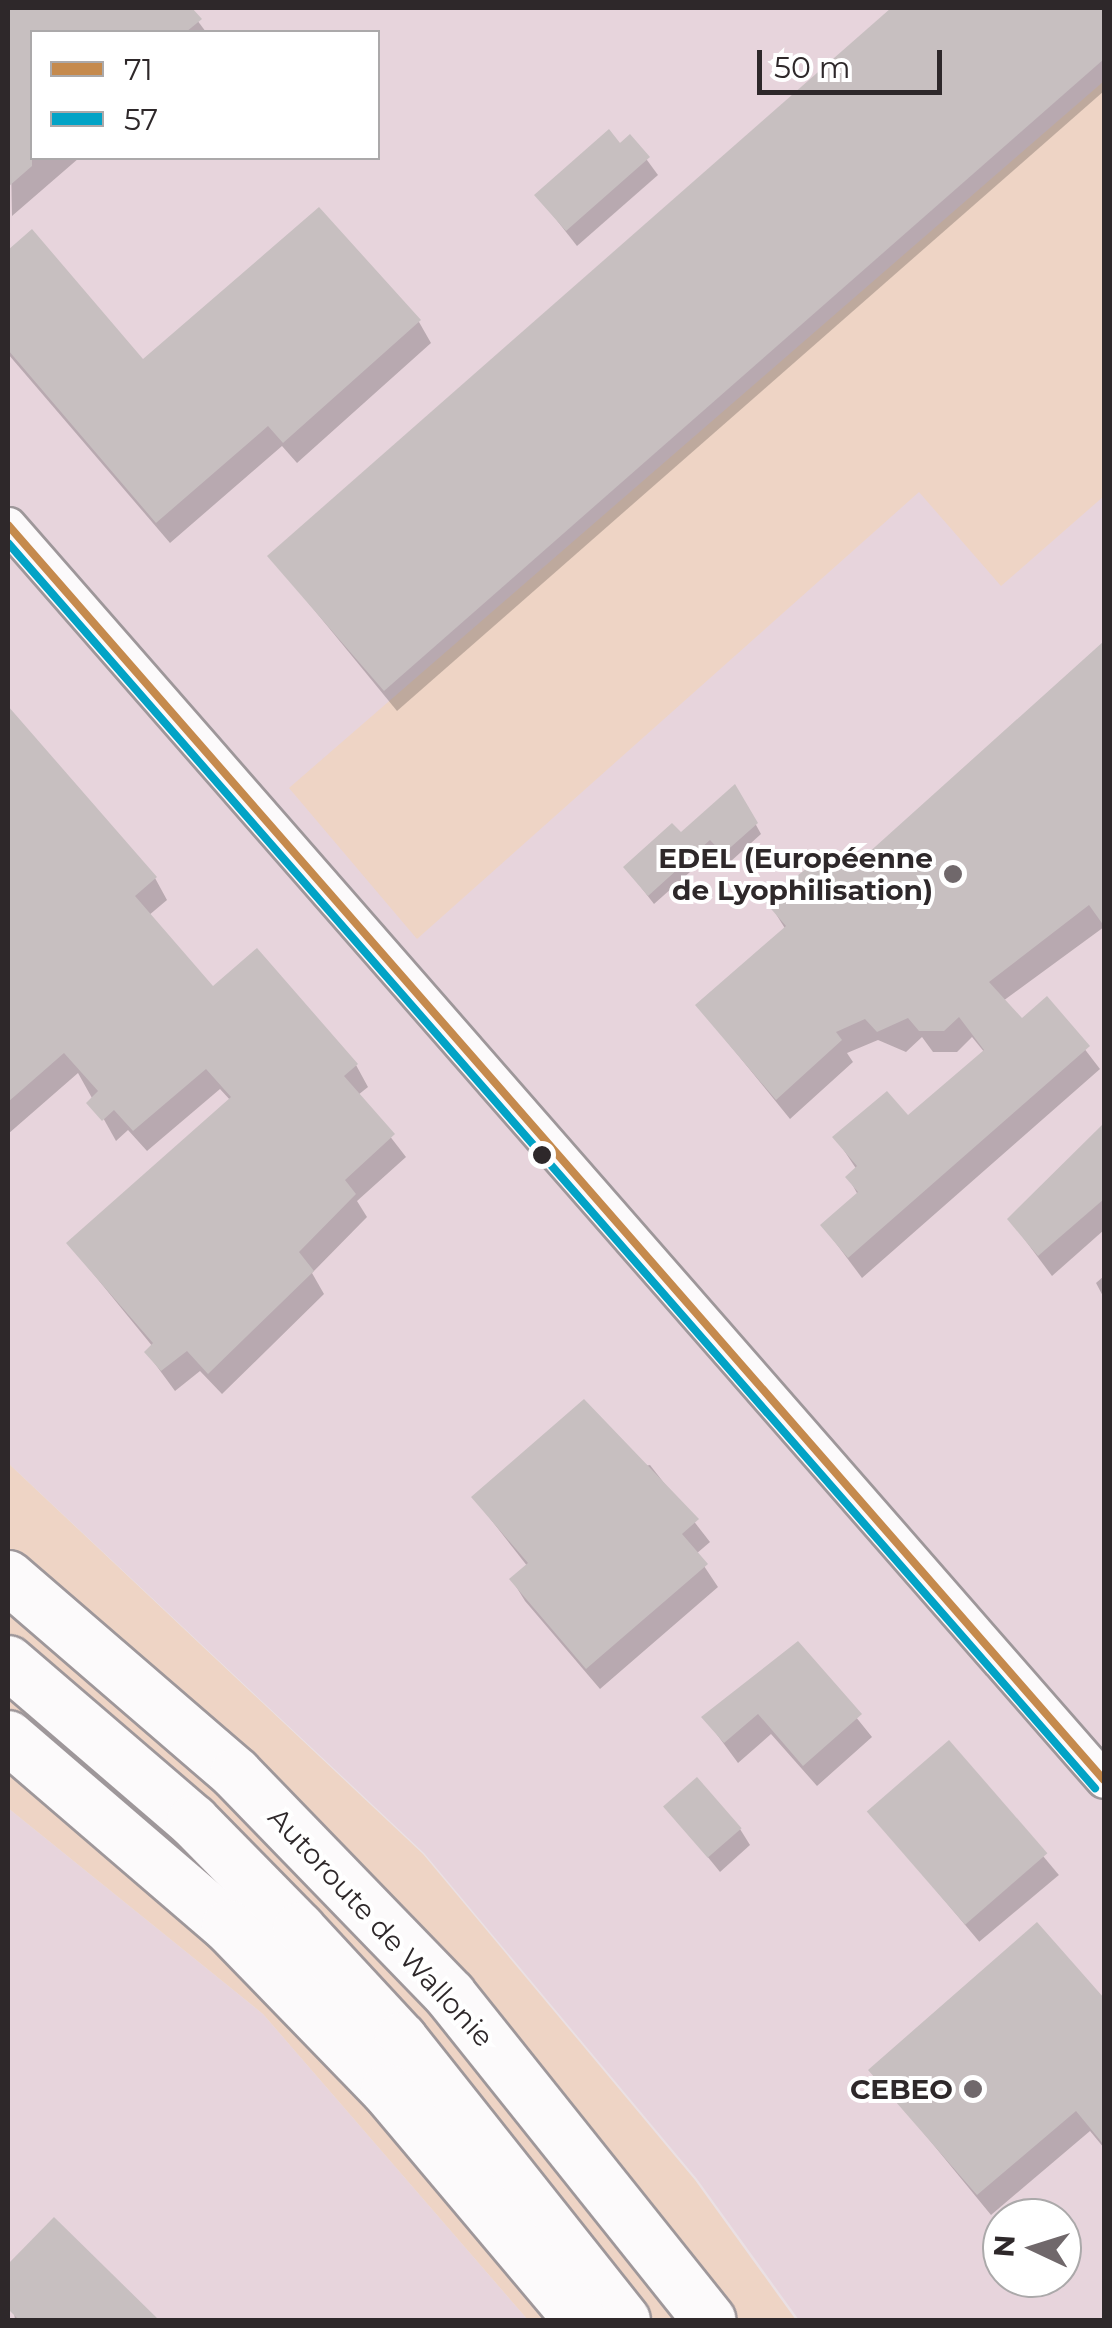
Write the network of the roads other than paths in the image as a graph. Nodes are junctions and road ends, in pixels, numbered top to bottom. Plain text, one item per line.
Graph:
1 (8, 524) edge
2 (8, 1577) edge
3 (8, 1662) edge
4 (8, 1737) edge
5 (1104, 1780) edge
6 (580, 2320) edge
7 (624, 2320) edge
8 (708, 2320) edge

1 - 5 street
2 - 8 highway, Autoroute de Wallonie
3 - 7 highway
4 - 6 highway

